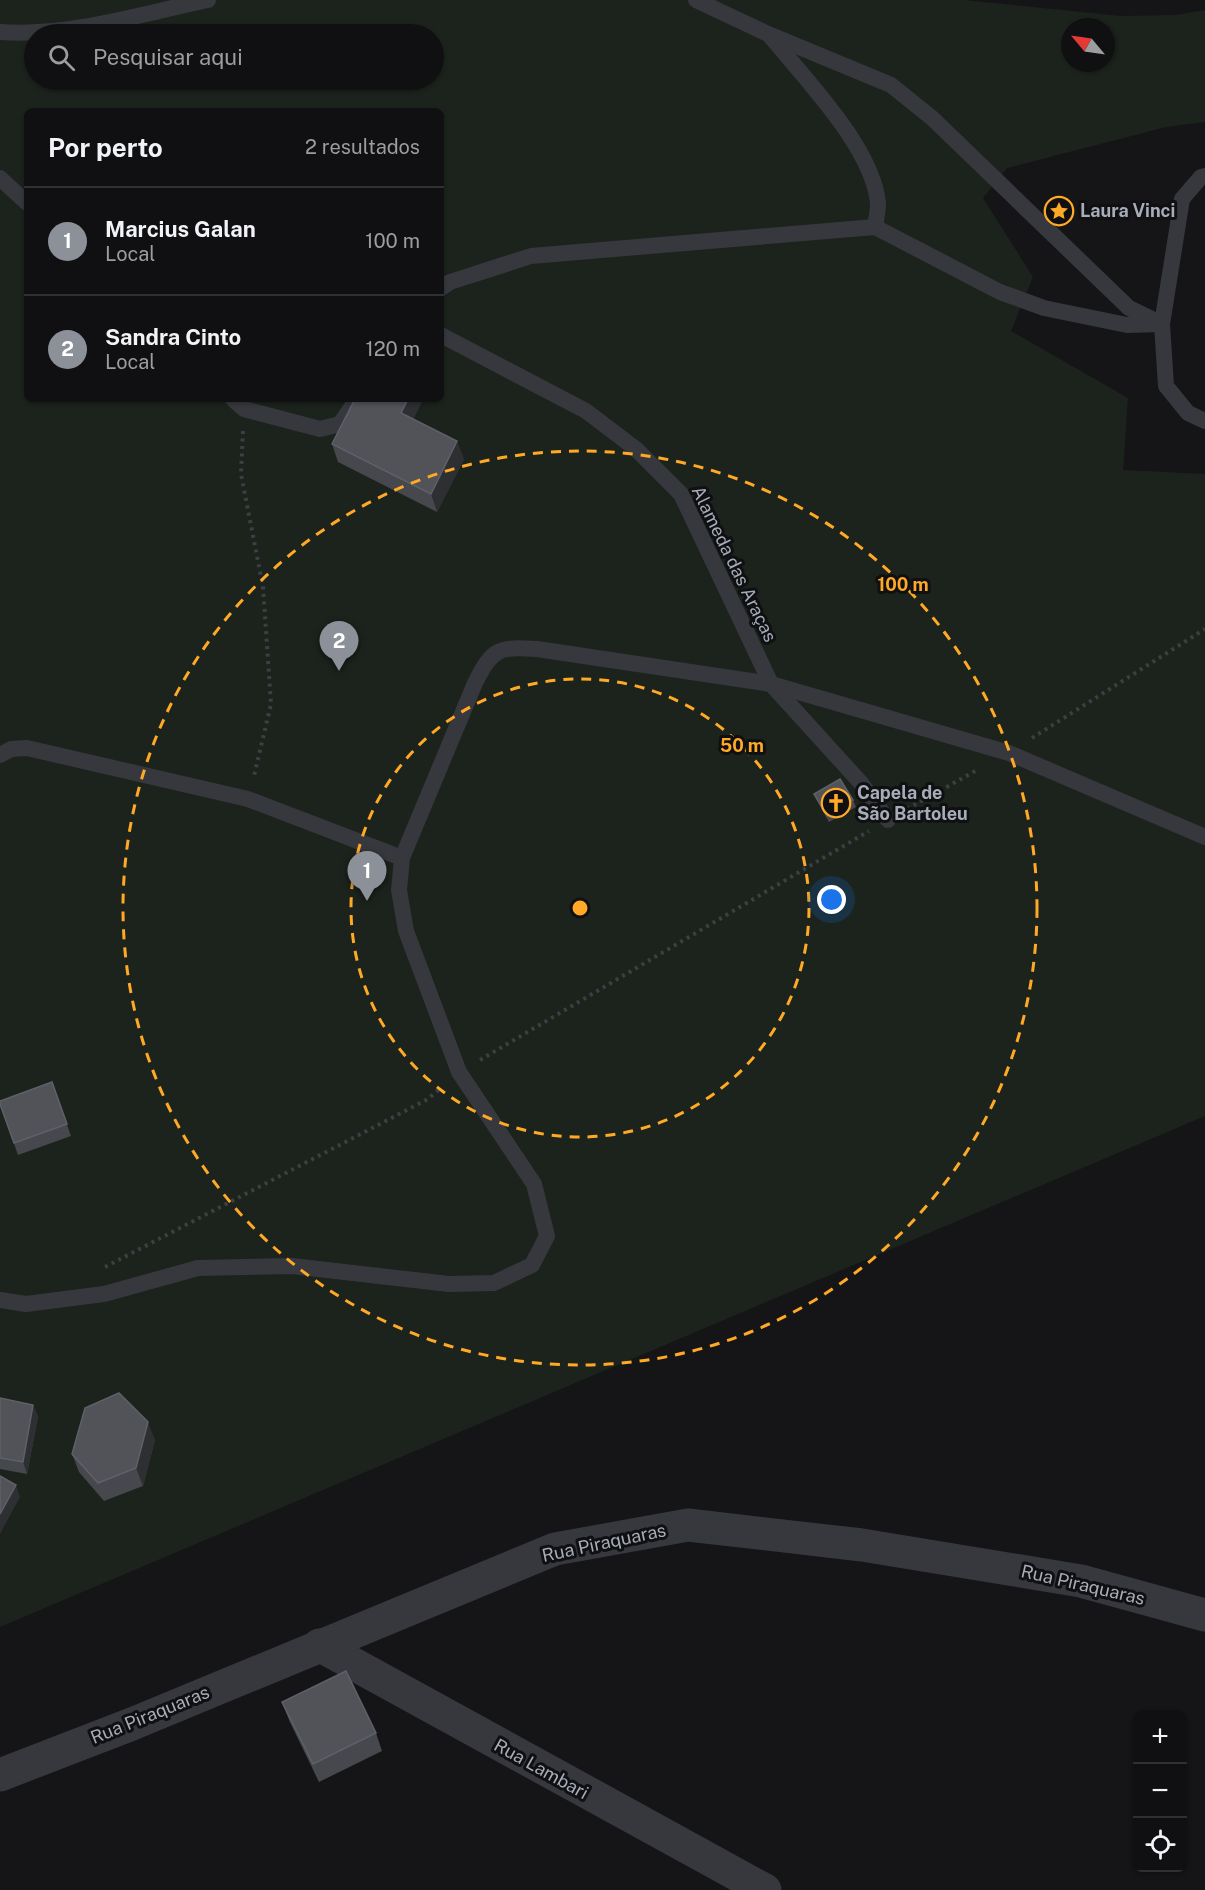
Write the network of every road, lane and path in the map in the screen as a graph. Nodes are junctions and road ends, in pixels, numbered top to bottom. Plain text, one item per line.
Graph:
1 (207, 0) edge
2 (696, 0) edge
3 (93, 24) edge
4 (0, 32) edge
5 (24, 34) edge
6 (768, 34) junction
7 (1205, 176) edge
8 (0, 178) edge
9 (24, 200) edge
10 (875, 227) junction
11 (444, 286) edge
12 (1162, 324) junction
13 (444, 337) edge
14 (355, 402) edge
15 (239, 404) edge
16 (1205, 421) edge
17 (1205, 629) edge
18 (771, 684) junction
19 (1010, 753) junction
20 (0, 755) edge
21 (248, 799) junction
22 (888, 820) junction
23 (1205, 837) edge
24 (402, 858) junction
25 (459, 1072) junction
26 (100, 1269) dead end
27 (0, 1300) edge
28 (1205, 1615) edge
29 (319, 1645) junction
30 (0, 1775) edge
31 (765, 1890) edge

1 - 3 lane
2 - 6 lane
4 - 5 lane
6 - 10 lane
6 - 12 lane
7 - 12 lane
8 - 9 lane
10 - 11 lane
10 - 12 lane
12 - 16 lane
13 - 18 lane, Alameda das Araças
14 - 15 lane
15 - 21 path
17 - 19 path
18 - 19 lane
18 - 22 lane, Alameda das Araças
18 - 24 lane
19 - 22 path
19 - 23 lane
20 - 21 lane
21 - 24 lane
22 - 25 path
24 - 25 lane
25 - 26 path
25 - 27 lane
28 - 29 street, Rua Piraquaras
29 - 30 street, Rua Piraquaras
29 - 31 street, Rua Lambari

